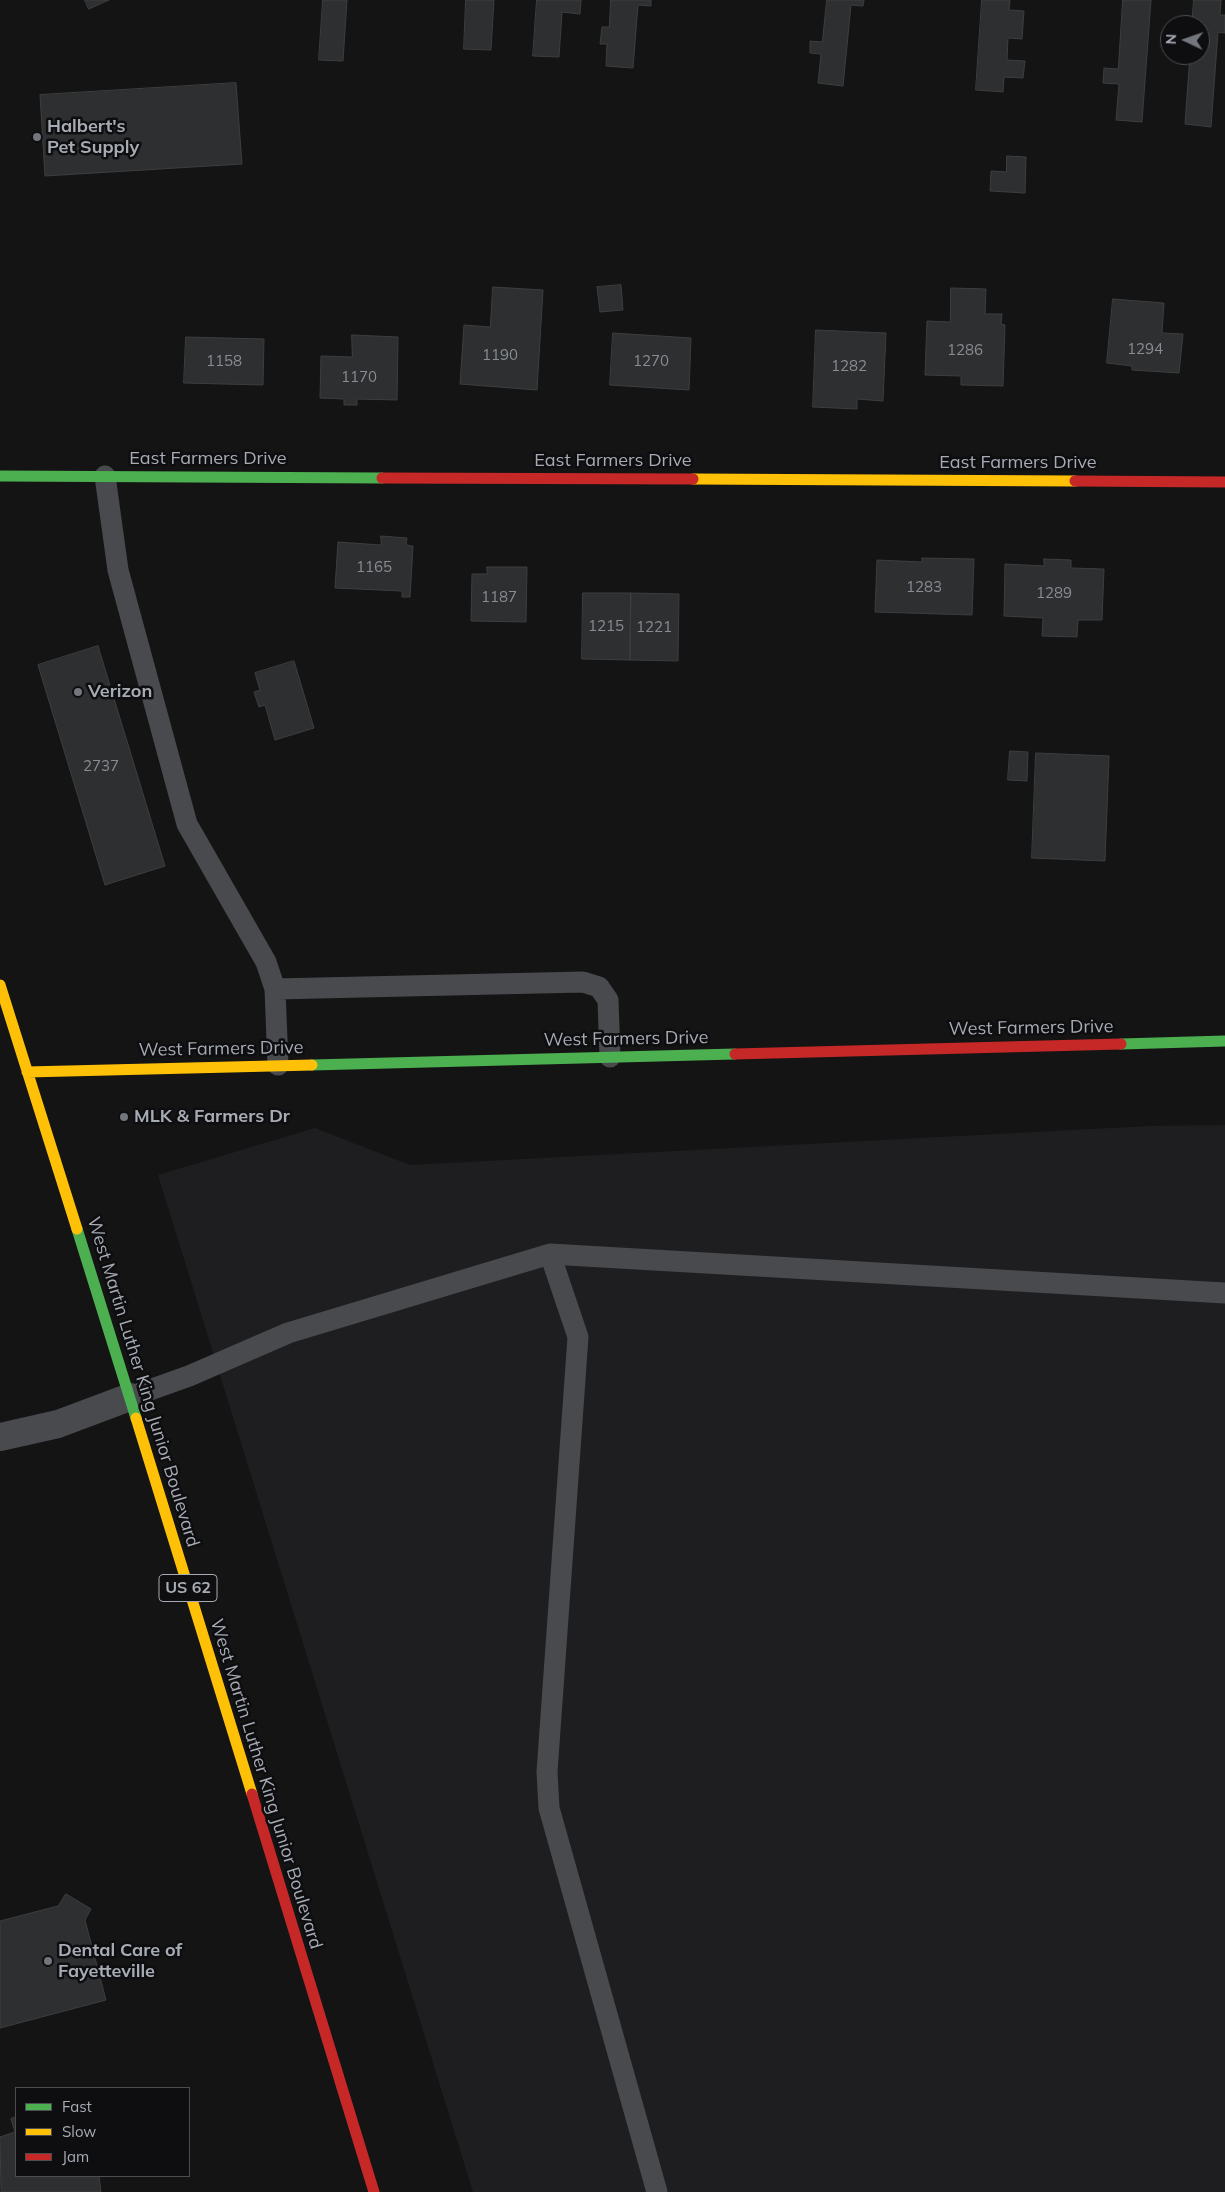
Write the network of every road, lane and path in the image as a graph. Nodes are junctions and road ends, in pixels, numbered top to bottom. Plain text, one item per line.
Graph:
1 (0, 476) edge
2 (105, 476) junction
3 (1225, 482) edge
4 (0, 985) edge
5 (275, 989) junction
6 (1225, 1041) edge
7 (610, 1057) junction
8 (278, 1065) junction
9 (27, 1072) junction
10 (550, 1254) junction
11 (1225, 1293) edge
12 (130, 1397) junction
13 (0, 1437) edge
14 (374, 2192) edge
15 (657, 2192) edge

1 - 2 main road, East Farmers Drive
2 - 3 main road, East Farmers Drive
2 - 5 lane
4 - 9 main road, West Martin Luther King Junior Boulevard / US 62
5 - 7 lane
5 - 8 lane
6 - 7 main road, West Farmers Drive
7 - 8 main road, West Farmers Drive
8 - 9 main road, West Farmers Drive
9 - 12 main road, West Martin Luther King Junior Boulevard / US 62
10 - 11 lane
10 - 12 lane
10 - 15 lane
12 - 13 street
12 - 14 main road, West Martin Luther King Junior Boulevard / US 62

